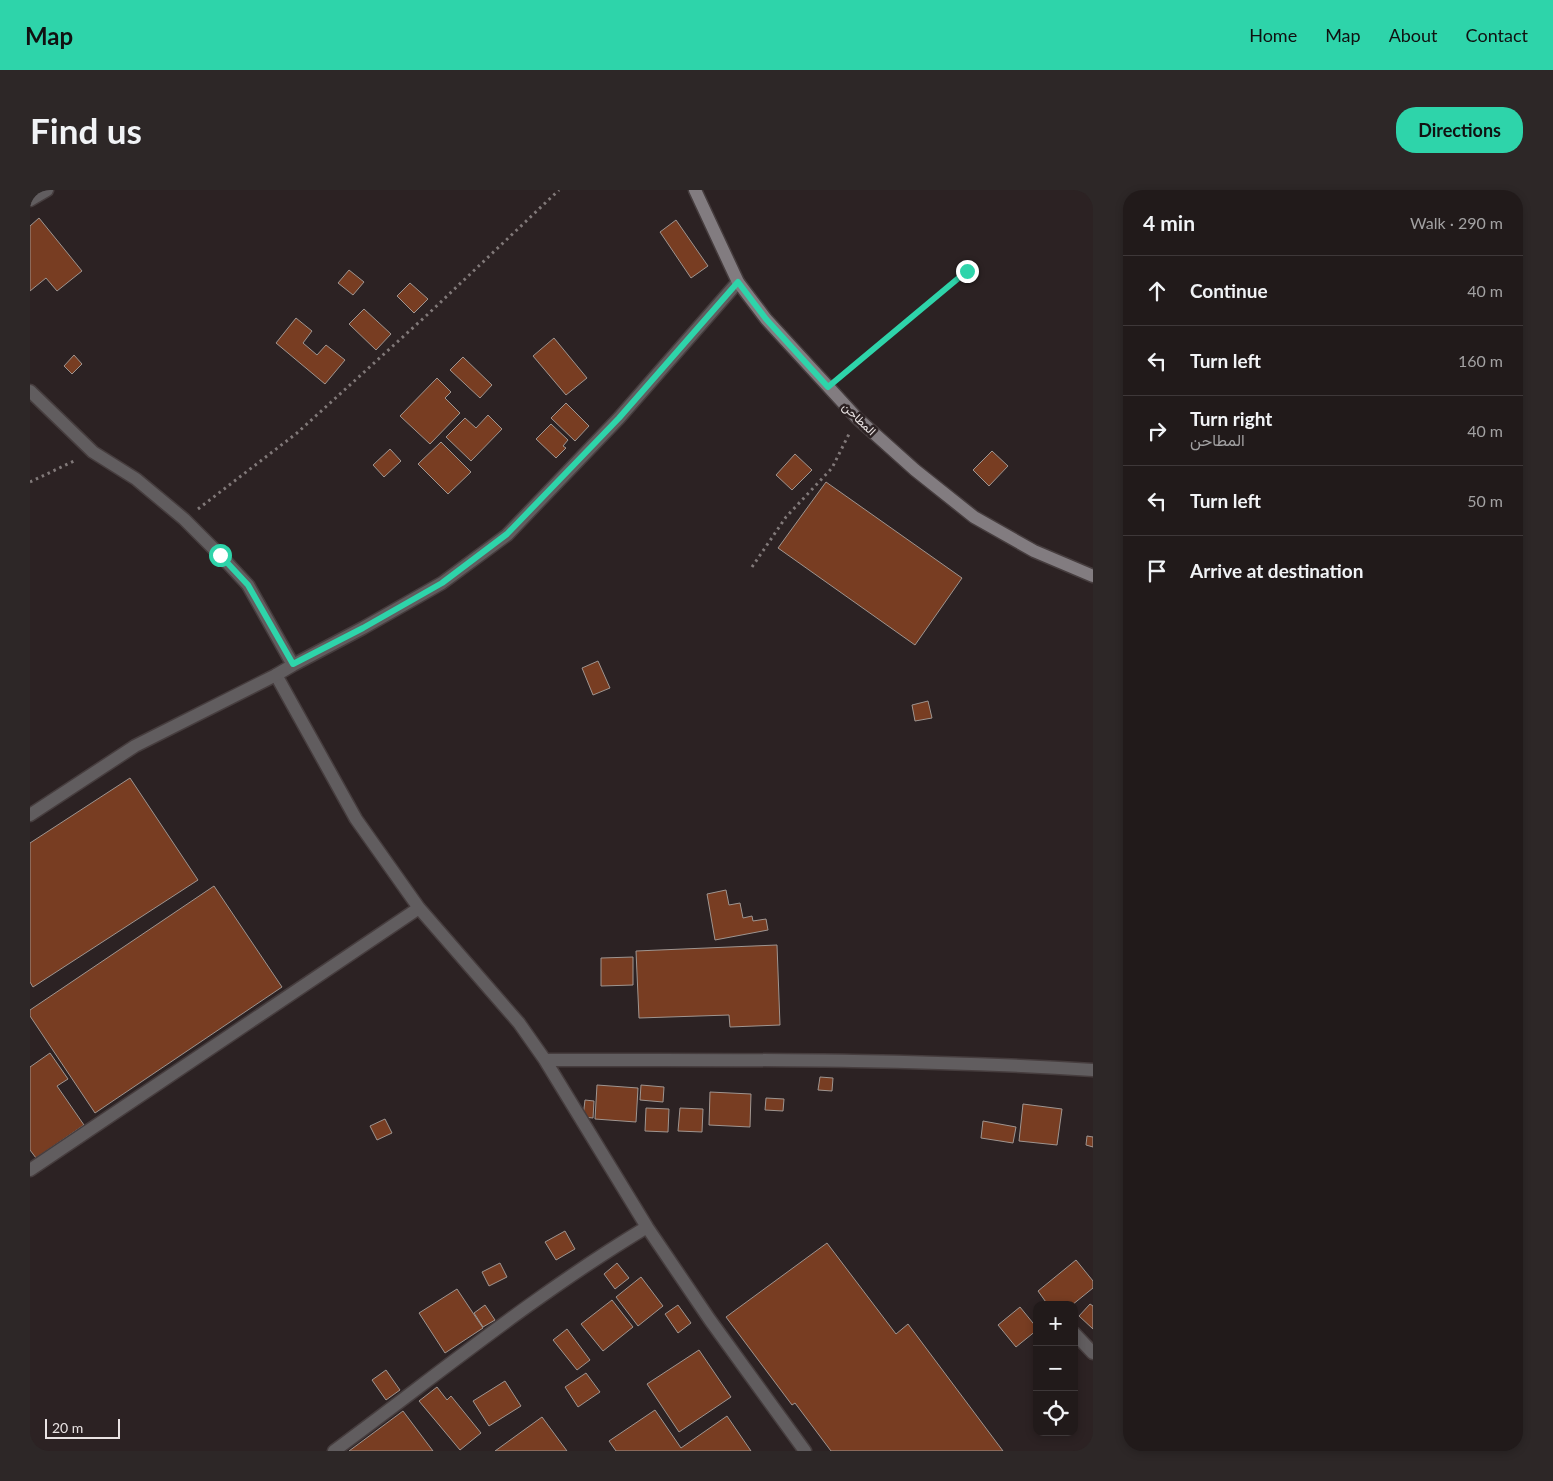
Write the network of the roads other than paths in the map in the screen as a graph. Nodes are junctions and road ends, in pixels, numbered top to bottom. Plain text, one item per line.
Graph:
1 (47, 190) edge
2 (695, 190) edge
3 (30, 200) edge
4 (738, 282) junction
5 (30, 391) edge
6 (1093, 576) edge
7 (293, 664) junction
8 (276, 675) junction
9 (30, 815) edge
10 (419, 908) junction
11 (545, 1060) junction
12 (1093, 1070) edge
13 (30, 1170) edge
14 (647, 1227) junction
15 (1078, 1337) edge
16 (1093, 1353) edge
17 (334, 1451) edge
18 (805, 1451) edge

1 - 3 street
2 - 4 main road, المطاحن
4 - 6 main road, المطاحن
4 - 7 street
5 - 7 street
7 - 8 street
8 - 9 street
8 - 10 street
10 - 11 street
10 - 13 street
11 - 12 street
11 - 14 street
14 - 17 street
14 - 18 street
15 - 16 street

